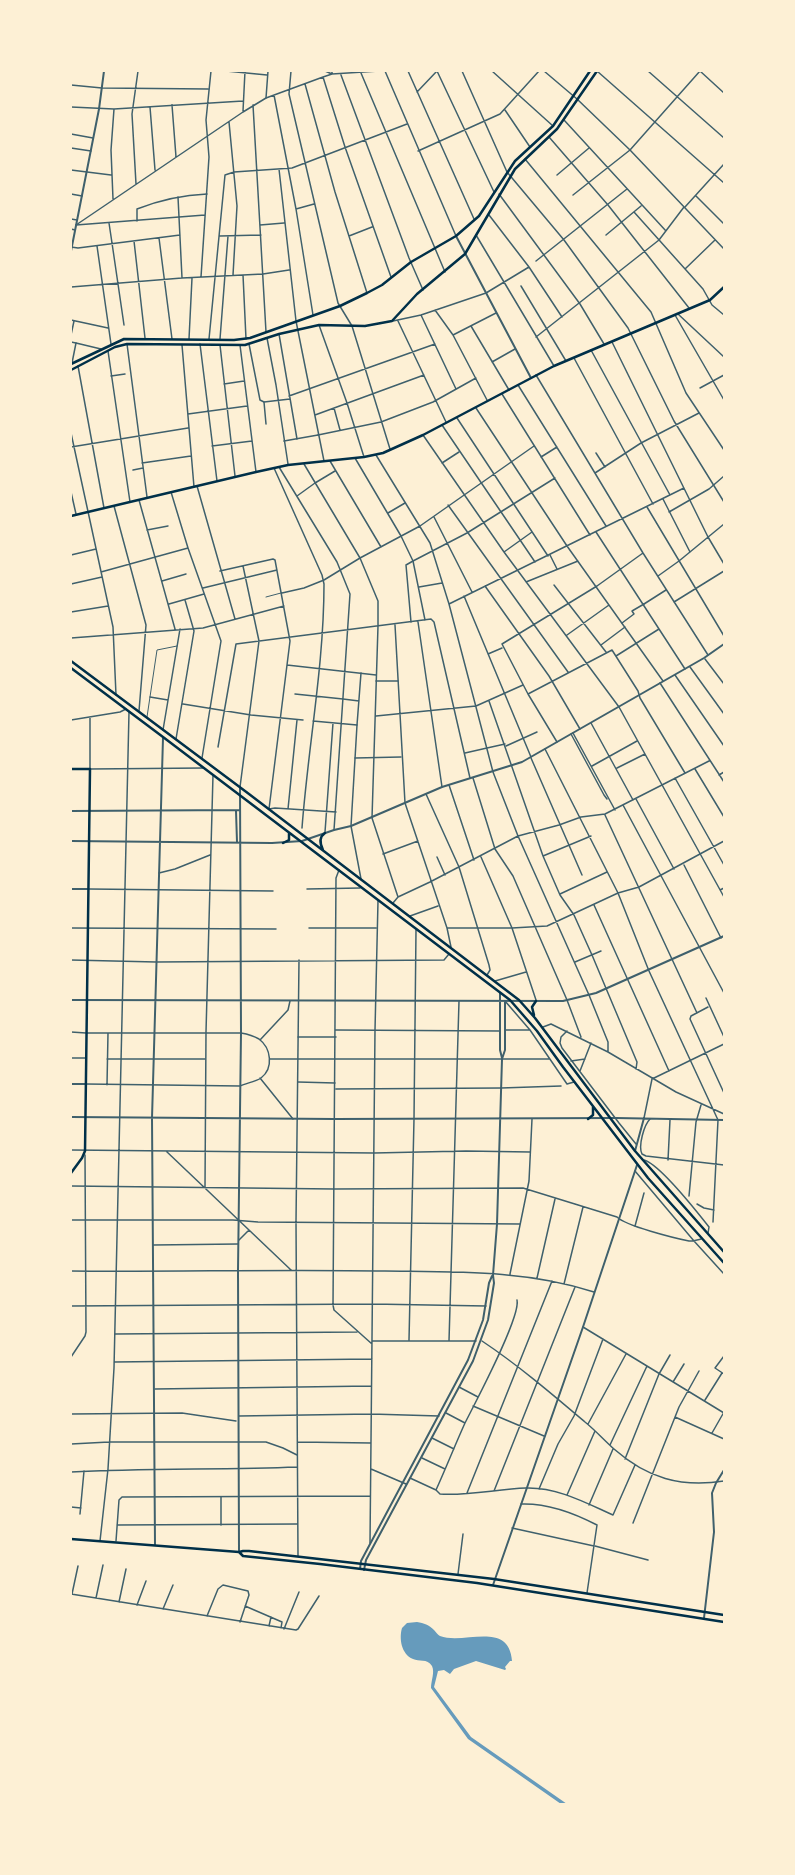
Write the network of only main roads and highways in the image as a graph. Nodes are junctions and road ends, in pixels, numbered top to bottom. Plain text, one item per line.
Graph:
1 (590, 71) edge
2 (597, 71) edge
3 (724, 287) edge
4 (72, 364) edge
5 (71, 370) edge
6 (71, 516) edge
7 (71, 661) edge
8 (71, 668) edge
9 (71, 769) edge
10 (288, 831) junction
11 (325, 833) road end
12 (284, 843) road end
13 (325, 852) junction
14 (536, 1002) road end
15 (535, 1018) junction
16 (592, 1105) junction
17 (588, 1118) road end
18 (71, 1173) edge
19 (724, 1252) edge
20 (724, 1263) edge
21 (71, 1539) edge
22 (239, 1552) junction
23 (724, 1615) edge
24 (724, 1622) edge

1 - 4 main road
2 - 5 main road
3 - 6 main road
7 - 13 main road
8 - 10 main road
9 - 18 main road
10 - 12 main road
10 - 16 main road
11 - 13 main road
13 - 15 main road
14 - 15 main road
15 - 19 main road
16 - 17 main road
16 - 20 main road
21 - 22 main road
22 - 23 main road
22 - 24 main road

